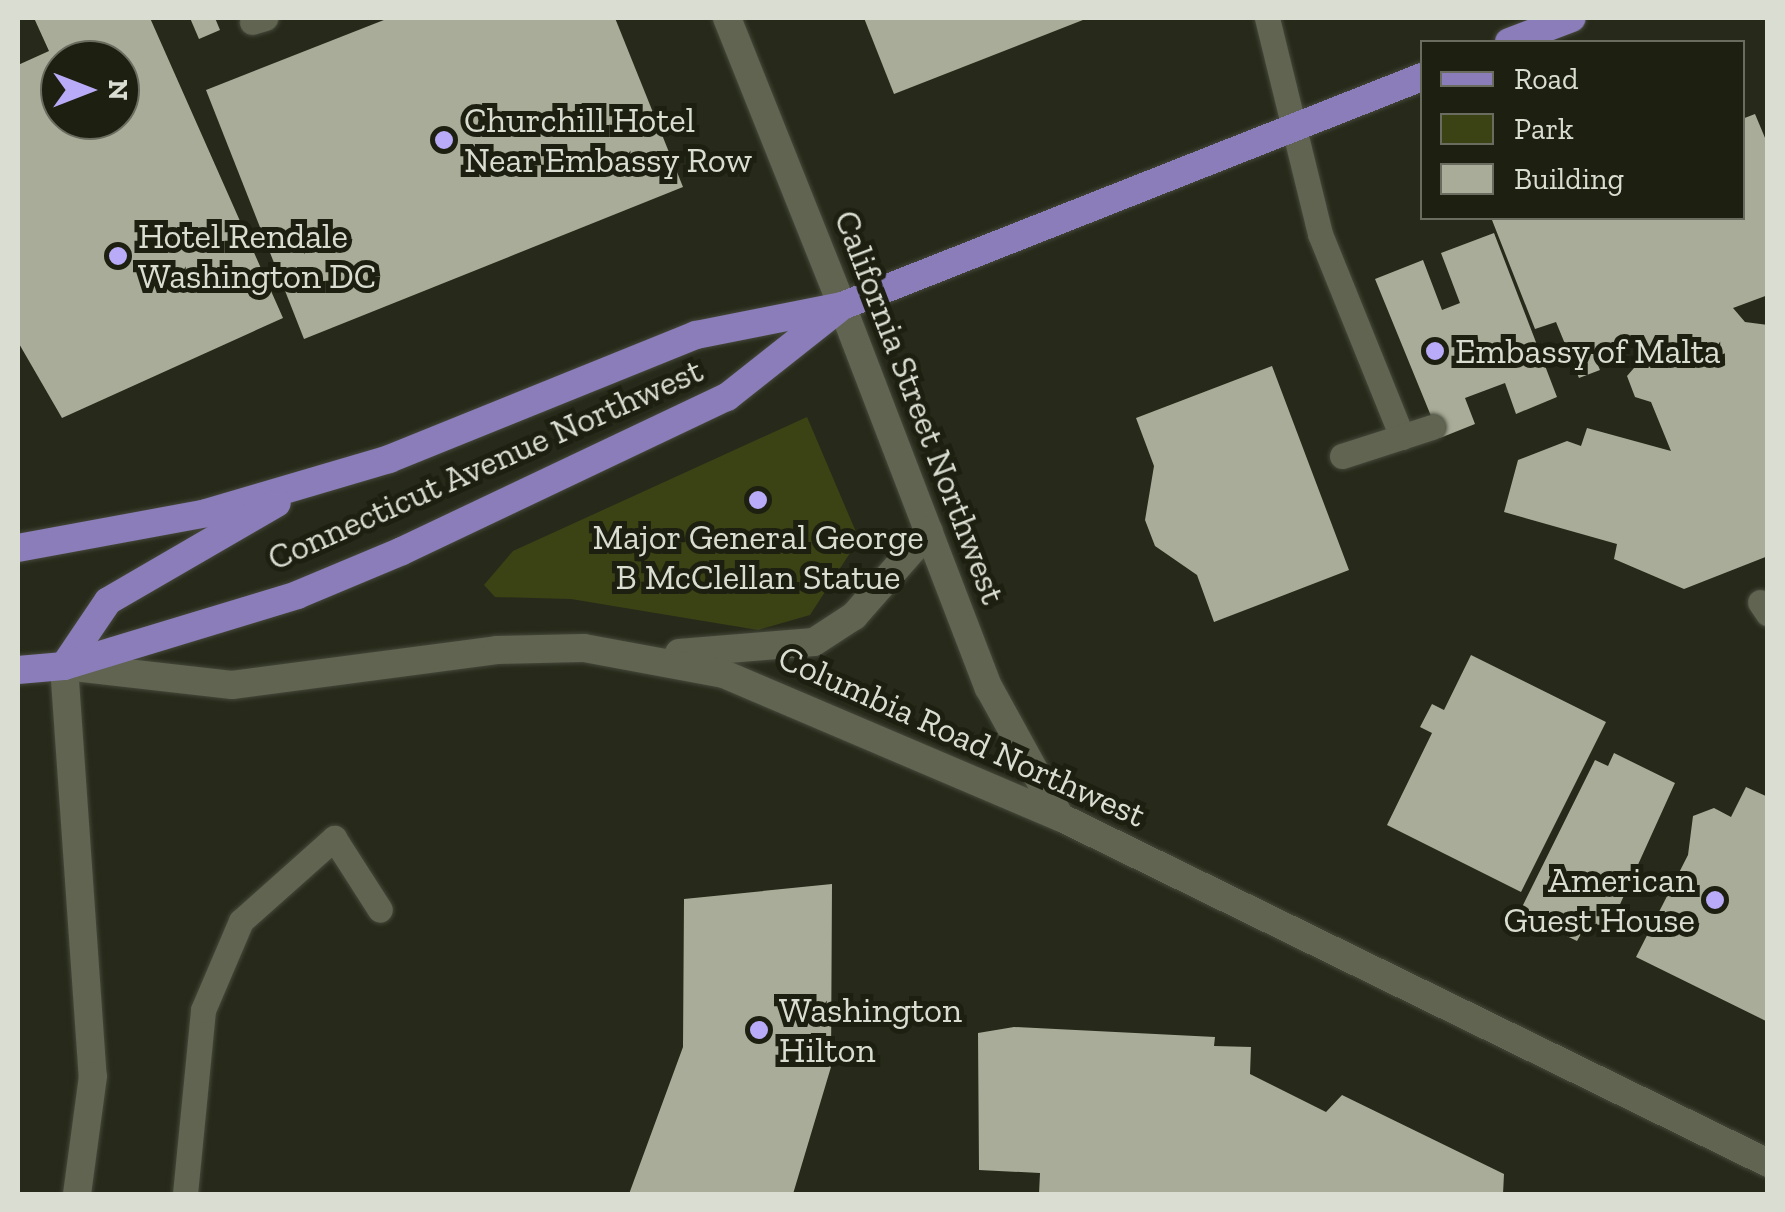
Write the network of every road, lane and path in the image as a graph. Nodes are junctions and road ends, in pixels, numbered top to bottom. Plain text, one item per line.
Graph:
1 (727, 18) edge
2 (1267, 18) edge
3 (1572, 18) edge
4 (1514, 40) edge
5 (1420, 77) edge
6 (1296, 126) junction
7 (842, 306) junction
8 (1432, 427) dead end
9 (1402, 437) junction
10 (1342, 456) dead end
11 (299, 489) junction
12 (929, 531) junction
13 (18, 548) edge
14 (638, 654) junction
15 (64, 666) junction
16 (18, 670) edge
17 (1060, 817) junction
18 (380, 910) dead end
19 (1768, 1163) edge
20 (78, 1194) edge
21 (185, 1194) edge

1 - 7 main road, California Street Northwest
2 - 6 lane
3 - 4 main road
5 - 6 main road, Connecticut Avenue Northwest
6 - 7 main road, Connecticut Avenue Northwest
6 - 9 lane
7 - 11 main road, Connecticut Avenue Northwest
7 - 12 main road, California Street Northwest
7 - 15 main road, Connecticut Avenue Northwest
8 - 9 lane
9 - 10 lane
11 - 13 main road, Connecticut Avenue Northwest
11 - 15 main road
12 - 14 main road
12 - 17 main road, California Street Northwest
14 - 15 main road, Columbia Road Northwest
14 - 17 main road, Columbia Road Northwest
15 - 16 main road, Connecticut Avenue Northwest
15 - 20 main road
17 - 19 main road, Columbia Road Northwest
18 - 21 lane

